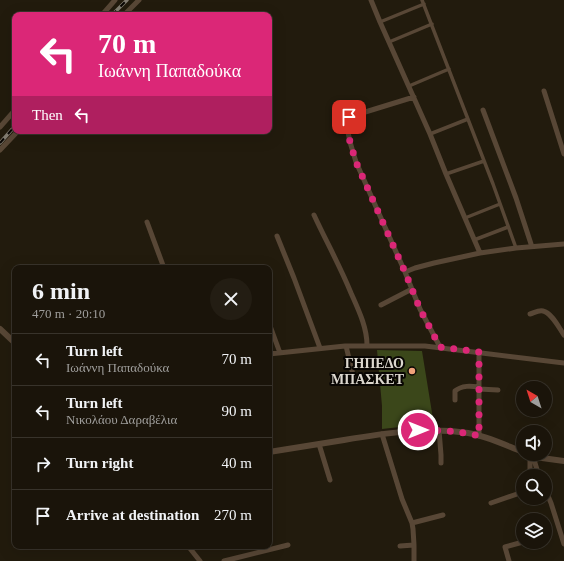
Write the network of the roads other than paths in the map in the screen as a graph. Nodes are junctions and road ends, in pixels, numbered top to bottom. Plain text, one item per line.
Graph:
1 (115, 0) edge
2 (139, 0) edge
3 (372, 0) edge
4 (423, 2) edge
5 (105, 12) edge
6 (127, 12) edge
7 (380, 22) junction
8 (432, 24) junction
9 (389, 42) junction
10 (449, 69) junction
11 (409, 86) junction
12 (544, 91) dead end
13 (414, 97) junction
14 (482, 110) dead end
15 (12, 113) edge
16 (468, 119) junction
17 (0, 127) edge
18 (15, 134) edge
19 (430, 134) junction
20 (0, 150) edge
21 (564, 154) edge
22 (484, 161) junction
23 (446, 174) junction
24 (500, 204) junction
25 (314, 215) dead end
26 (465, 218) junction
27 (147, 222) dead end
28 (508, 226) junction
29 (277, 236) dead end
30 (474, 240) junction
31 (564, 244) edge
32 (532, 247) junction
33 (516, 248) junction
34 (480, 253) junction
35 (163, 265) edge
36 (405, 272) junction
37 (412, 289) junction
38 (381, 305) dead end
39 (530, 314) dead end
40 (0, 330) edge
41 (272, 331) edge
42 (564, 335) edge
43 (12, 340) edge
44 (367, 345) junction
45 (346, 346) junction
46 (440, 347) junction
47 (320, 348) junction
48 (479, 352) junction
49 (280, 353) junction
50 (272, 354) edge
51 (564, 363) edge
52 (354, 379) dead end
53 (479, 388) junction
54 (498, 390) dead end
55 (455, 400) dead end
56 (439, 430) junction
57 (382, 434) junction
58 (479, 436) junction
59 (319, 444) junction
60 (516, 449) edge
61 (272, 452) edge
62 (552, 460) edge
63 (564, 461) edge
64 (441, 463) dead end
65 (330, 480) dead end
66 (516, 494) edge
67 (491, 503) dead end
68 (552, 505) edge
69 (443, 514) dead end
70 (412, 523) junction
71 (516, 544) edge
72 (564, 544) edge
73 (288, 545) dead end
74 (414, 545) junction
75 (400, 546) dead end
76 (190, 549) edge
77 (200, 561) edge
78 (224, 561) edge
79 (414, 561) edge
80 (509, 561) edge

1 - 5 street
2 - 6 street
3 - 7 street
4 - 7 street
4 - 8 street
7 - 9 street
8 - 9 street
8 - 10 street
9 - 11 street
10 - 11 street
10 - 16 street
11 - 13 street
12 - 21 street
13 - 19 street
13 - 36 street
14 - 32 street
15 - 17 street
16 - 19 street
16 - 22 street
18 - 20 street
19 - 23 street
22 - 23 street
22 - 24 street
23 - 26 street
24 - 26 street
24 - 28 street
25 - 44 street
26 - 30 street
27 - 35 street
28 - 30 street
28 - 33 street
29 - 47 street
30 - 34 street
31 - 32 street
32 - 33 street
33 - 34 street
34 - 36 street
36 - 37 street
37 - 38 street
37 - 46 street
39 - 42 street
40 - 43 street
41 - 49 street
44 - 45 street
44 - 46 street
45 - 47 street
45 - 52 street
46 - 48 street
47 - 49 street
48 - 51 street
48 - 53 street
49 - 50 street
53 - 54 street
53 - 55 street
53 - 58 street
56 - 57 street
56 - 58 street
56 - 64 street
57 - 59 street
57 - 70 street
58 - 60 street
59 - 61 street
59 - 65 street
62 - 63 street
66 - 67 street
68 - 72 street
69 - 70 street
70 - 74 street
71 - 80 street
73 - 78 street
74 - 75 street
74 - 79 street
76 - 77 street

